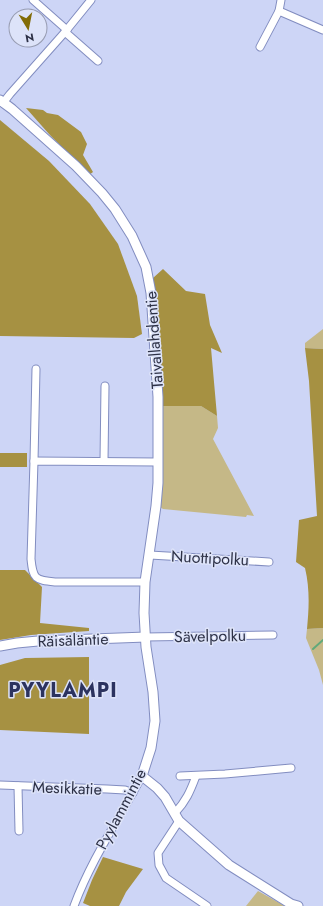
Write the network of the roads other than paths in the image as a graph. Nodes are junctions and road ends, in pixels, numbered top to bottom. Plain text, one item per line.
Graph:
1 (34, 0) edge
2 (91, 0) edge
3 (281, 0) edge
4 (278, 11) junction
5 (323, 30) edge
6 (66, 31) junction
7 (260, 47) dead end
8 (98, 61) dead end
9 (2, 102) edge
10 (36, 369) dead end
11 (105, 386) dead end
12 (34, 461) junction
13 (104, 462) junction
14 (157, 462) junction
15 (150, 555) junction
16 (270, 562) dead end
17 (145, 582) junction
18 (273, 635) dead end
19 (146, 637) junction
20 (0, 646) edge
21 (291, 768) dead end
22 (142, 776) junction
23 (180, 776) dead end
24 (196, 776) junction
25 (0, 785) edge
26 (18, 786) junction
27 (133, 793) junction
28 (177, 817) junction
29 (19, 831) dead end
30 (74, 906) edge
31 (207, 906) edge
32 (298, 906) edge

1 - 6 street
2 - 6 street
3 - 4 street
4 - 5 street
4 - 7 street
6 - 8 street
6 - 9 street
9 - 14 street, Taivallahdentie
10 - 12 street
11 - 13 street
12 - 13 street
12 - 17 street
13 - 14 street
14 - 15 street, Taivallahdentie
15 - 16 street, Nuottipolku
15 - 17 street, Taivallahdentie
17 - 19 street, Taivallahdentie
18 - 19 street, Sävelpolku
19 - 20 street, Räisäläntie
19 - 22 street, Pyylammintie
21 - 24 street
22 - 27 street, Pyylammintie
22 - 28 street
23 - 24 street
24 - 28 street
25 - 26 street, Mesikkatie
26 - 27 street, Mesikkatie
26 - 29 street
27 - 30 street, Pyylammintie
28 - 31 street
28 - 32 street

